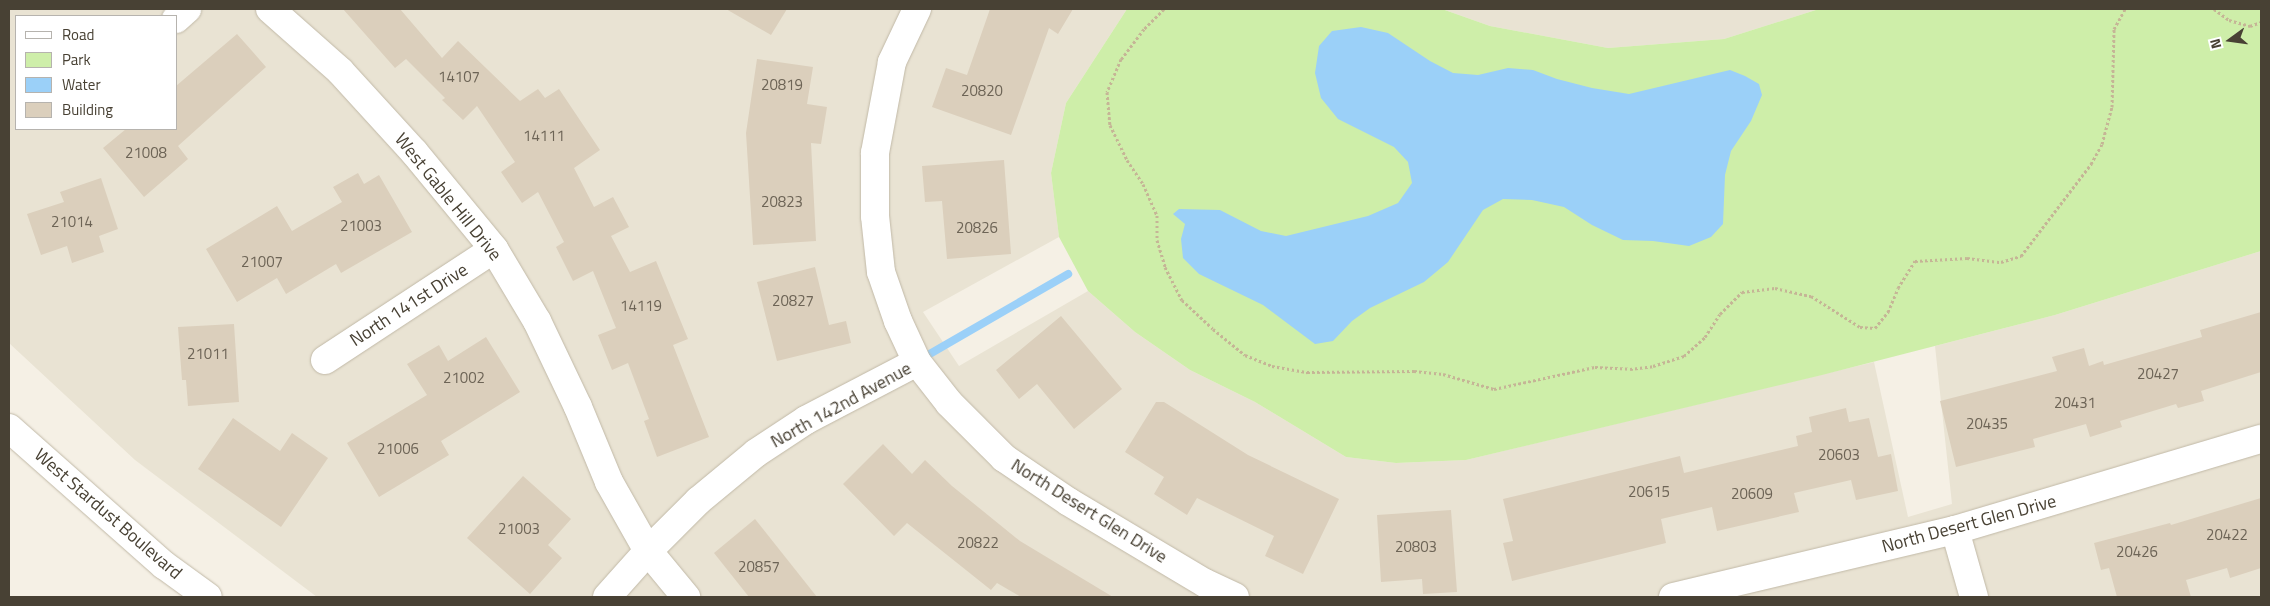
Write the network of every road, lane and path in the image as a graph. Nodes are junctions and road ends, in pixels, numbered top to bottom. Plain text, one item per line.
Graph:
1 (270, 9) edge
2 (917, 9) edge
3 (1164, 9) edge
4 (2125, 9) edge
5 (2214, 9) edge
6 (2261, 22) edge
7 (494, 249) junction
8 (325, 360) dead end
9 (917, 362) junction
10 (9, 428) edge
11 (2261, 440) edge
12 (1955, 530) junction
13 (648, 551) junction
14 (208, 597) edge
15 (607, 597) edge
16 (686, 597) edge
17 (1235, 597) edge
18 (1673, 597) edge
19 (1974, 597) edge

1 - 7 street, West Gable Hill Drive
2 - 9 street, North 142nd Avenue
3 - 4 path
5 - 6 path
7 - 8 street, North 141st Drive
7 - 13 street, West Gable Hill Drive
9 - 13 street, North 142nd Avenue
9 - 17 street, North Desert Glen Drive
10 - 14 street, West Stardust Boulevard
11 - 12 street, North Desert Glen Drive
12 - 18 street, North Desert Glen Drive
12 - 19 street
13 - 15 street, North 142nd Avenue
13 - 16 street, West Gable Hill Drive

